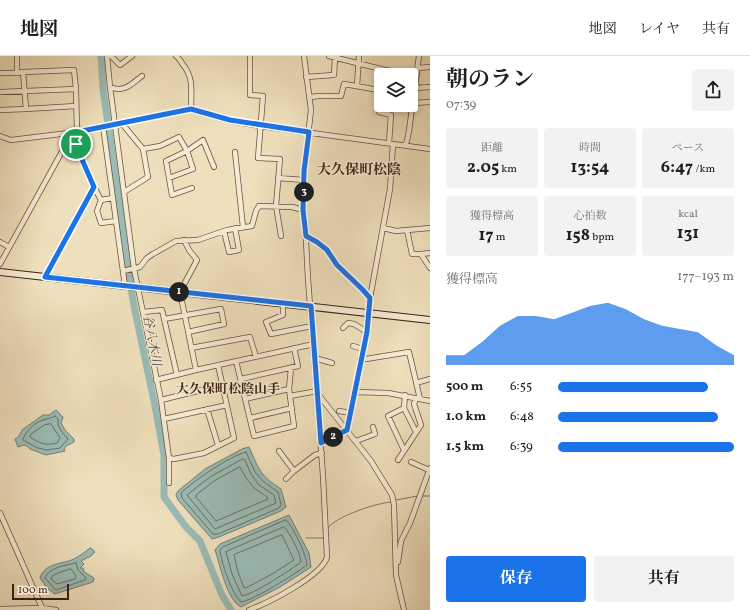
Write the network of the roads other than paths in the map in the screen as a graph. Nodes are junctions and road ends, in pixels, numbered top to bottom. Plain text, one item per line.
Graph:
1 (17, 56) edge
2 (108, 56) edge
3 (111, 56) edge
4 (132, 56) edge
5 (176, 56) edge
6 (250, 56) edge
7 (304, 56) edge
8 (328, 56) edge
9 (359, 56) edge
10 (419, 56) edge
11 (335, 58) junction
12 (359, 64) junction
13 (430, 67) edge
14 (376, 68) edge
15 (418, 68) joint
16 (23, 72) junction
17 (0, 73) edge
18 (17, 73) junction
19 (142, 76) dead end
20 (306, 77) junction
21 (357, 86) junction
22 (110, 87) junction
23 (430, 87) edge
24 (418, 88) edge
25 (76, 89) junction
26 (24, 91) junction
27 (0, 92) edge
28 (310, 97) junction
29 (430, 102) edge
30 (418, 103) edge
31 (76, 106) junction
32 (26, 109) junction
33 (191, 109) junction
34 (0, 110) edge
35 (412, 112) edge
36 (117, 123) junction
37 (103, 126) junction
38 (260, 126) junction
39 (77, 132) junction
40 (309, 132) junction
41 (0, 136) edge
42 (391, 144) junction
43 (405, 145) junction
44 (143, 149) junction
45 (430, 149) edge
46 (187, 151) junction
47 (235, 152) dead end
48 (214, 167) dead end
49 (169, 178) junction
50 (278, 178) junction
51 (304, 180) junction
52 (94, 187) junction
53 (192, 188) dead end
54 (124, 192) junction
55 (113, 198) junction
56 (101, 200) junction
57 (276, 206) junction
58 (303, 210) junction
59 (116, 221) junction
60 (243, 227) junction
61 (235, 228) junction
62 (383, 228) junction
63 (430, 228) edge
64 (407, 230) junction
65 (224, 231) junction
66 (281, 236) dead end
67 (306, 236) junction
68 (184, 240) junction
69 (0, 242) edge
70 (9, 247) junction
71 (430, 253) edge
72 (421, 254) junction
73 (0, 264) edge
74 (430, 268) edge
75 (134, 269) junction
76 (123, 271) junction
77 (0, 272) edge
78 (45, 277) junction
79 (125, 286) junction
80 (138, 287) junction
81 (180, 292) junction
82 (370, 298) junction
83 (283, 303) junction
84 (311, 306) junction
85 (143, 312) junction
86 (369, 313) junction
87 (185, 316) junction
88 (164, 320) junction
89 (430, 320) edge
90 (312, 326) junction
91 (343, 328) dead end
92 (188, 332) junction
93 (367, 332) junction
94 (314, 344) junction
95 (353, 346) dead end
96 (191, 348) junction
97 (294, 348) junction
98 (363, 349) junction
99 (256, 357) junction
100 (315, 358) junction
101 (360, 360) junction
102 (236, 361) junction
103 (332, 363) dead end
104 (218, 365) junction
105 (291, 368) junction
106 (196, 370) junction
107 (177, 375) junction
108 (241, 379) junction
109 (430, 379) edge
110 (156, 380) junction
111 (416, 383) junction
112 (222, 385) junction
113 (290, 389) junction
114 (317, 392) junction
115 (355, 392) junction
116 (405, 395) junction
117 (290, 396) junction
118 (245, 399) junction
119 (418, 399) junction
120 (161, 400) junction
121 (430, 401) edge
122 (227, 405) junction
123 (292, 408) junction
124 (404, 408) junction
125 (207, 409) junction
126 (339, 411) dead end
127 (351, 413) junction
128 (250, 418) junction
129 (164, 419) junction
130 (373, 427) dead end
131 (347, 430) junction
132 (416, 432) junction
133 (356, 441) junction
134 (321, 443) junction
135 (218, 445) junction
136 (404, 450) junction
137 (279, 451) dead end
138 (322, 453) junction
139 (169, 458) junction
140 (398, 460) dead end
141 (411, 462) dead end
142 (429, 469) edge
143 (294, 471) junction
144 (428, 478) edge
145 (286, 479) dead end
146 (169, 483) dead end
147 (0, 513) edge
148 (396, 575) junction
149 (0, 609) edge
150 (43, 609) edge
151 (56, 610) edge
152 (249, 610) edge
153 (404, 610) edge

1 - 18 street
2 - 22 street
3 - 4 street
5 - 33 street
6 - 38 street
7 - 20 street
8 - 11 street
9 - 12 street
10 - 15 street
11 - 12 street
11 - 20 street
12 - 14 street
12 - 21 street
13 - 15 street
16 - 18 street
16 - 25 street
16 - 26 street
17 - 18 street
19 - 22 street
20 - 28 street
21 - 28 street
21 - 42 street
22 - 36 street
23 - 24 street
25 - 26 street
25 - 31 street
26 - 27 street
26 - 32 street
28 - 40 street
29 - 30 street
31 - 32 street
31 - 39 street
32 - 34 street
33 - 36 street
33 - 38 street
35 - 43 street
36 - 37 street
36 - 44 street
36 - 54 street
37 - 39 street
37 - 55 street
38 - 40 street
38 - 50 street
39 - 41 street
39 - 52 street
39 - 70 street
40 - 42 street
40 - 51 street
42 - 43 street
42 - 62 street
43 - 45 street
44 - 46 street
44 - 54 street
46 - 48 street
46 - 49 street
46 - 49 street
47 - 60 street
49 - 53 street
50 - 51 street
50 - 57 street
51 - 58 street
52 - 56 street
52 - 78 street
54 - 75 street
55 - 56 street
55 - 59 street
56 - 59 street
57 - 58 street
57 - 60 street
57 - 66 street
58 - 67 street
59 - 76 street
60 - 61 street
61 - 65 street
61 - 65 street
62 - 64 street
62 - 82 street
63 - 64 street
64 - 72 street
65 - 68 street
67 - 82 street
67 - 84 street
68 - 75 street
68 - 81 street
69 - 70 street
70 - 73 street
71 - 72 street
72 - 74 street
75 - 76 street
75 - 80 street
76 - 79 street
77 - 78 street
78 - 79 street
79 - 80 street
80 - 81 street
80 - 85 street
81 - 83 street
81 - 87 street
82 - 86 street
83 - 84 street
83 - 90 street
84 - 86 street
84 - 90 street
85 - 88 street
85 - 110 street
86 - 89 street
86 - 93 street
87 - 88 street
87 - 92 street
87 - 92 street
88 - 107 street
90 - 94 street
91 - 93 street
92 - 96 street
93 - 98 street
94 - 97 street
94 - 100 street
95 - 98 street
96 - 99 street
96 - 106 street
97 - 99 street
97 - 105 street
98 - 101 street
99 - 102 street
100 - 103 street
100 - 114 street
101 - 111 street
101 - 115 street
102 - 104 street
102 - 108 street
104 - 106 street
104 - 112 street
105 - 108 street
105 - 113 street
106 - 107 street
107 - 110 street
108 - 118 street
109 - 111 street
110 - 120 street
111 - 119 street
112 - 120 street
112 - 122 street
113 - 117 street
113 - 118 street
114 - 117 street
114 - 131 street
114 - 134 street
115 - 116 street
115 - 127 street
116 - 119 street
116 - 124 street
117 - 123 street
118 - 128 street
119 - 121 street
119 - 132 street
120 - 129 street
122 - 125 street
122 - 135 street
123 - 128 street
123 - 128 street
124 - 132 street
124 - 136 street
125 - 129 street
125 - 135 street
126 - 127 street
127 - 131 street
129 - 139 street
130 - 133 street
131 - 133 street
131 - 134 street
132 - 136 street
133 - 148 street
134 - 138 street
135 - 139 street
136 - 140 street
137 - 143 street
138 - 143 street
138 - 152 street
139 - 146 street
141 - 142 street
142 - 144 street
143 - 145 street
144 - 148 street
147 - 150 street
148 - 153 street
149 - 150 street
150 - 151 street

